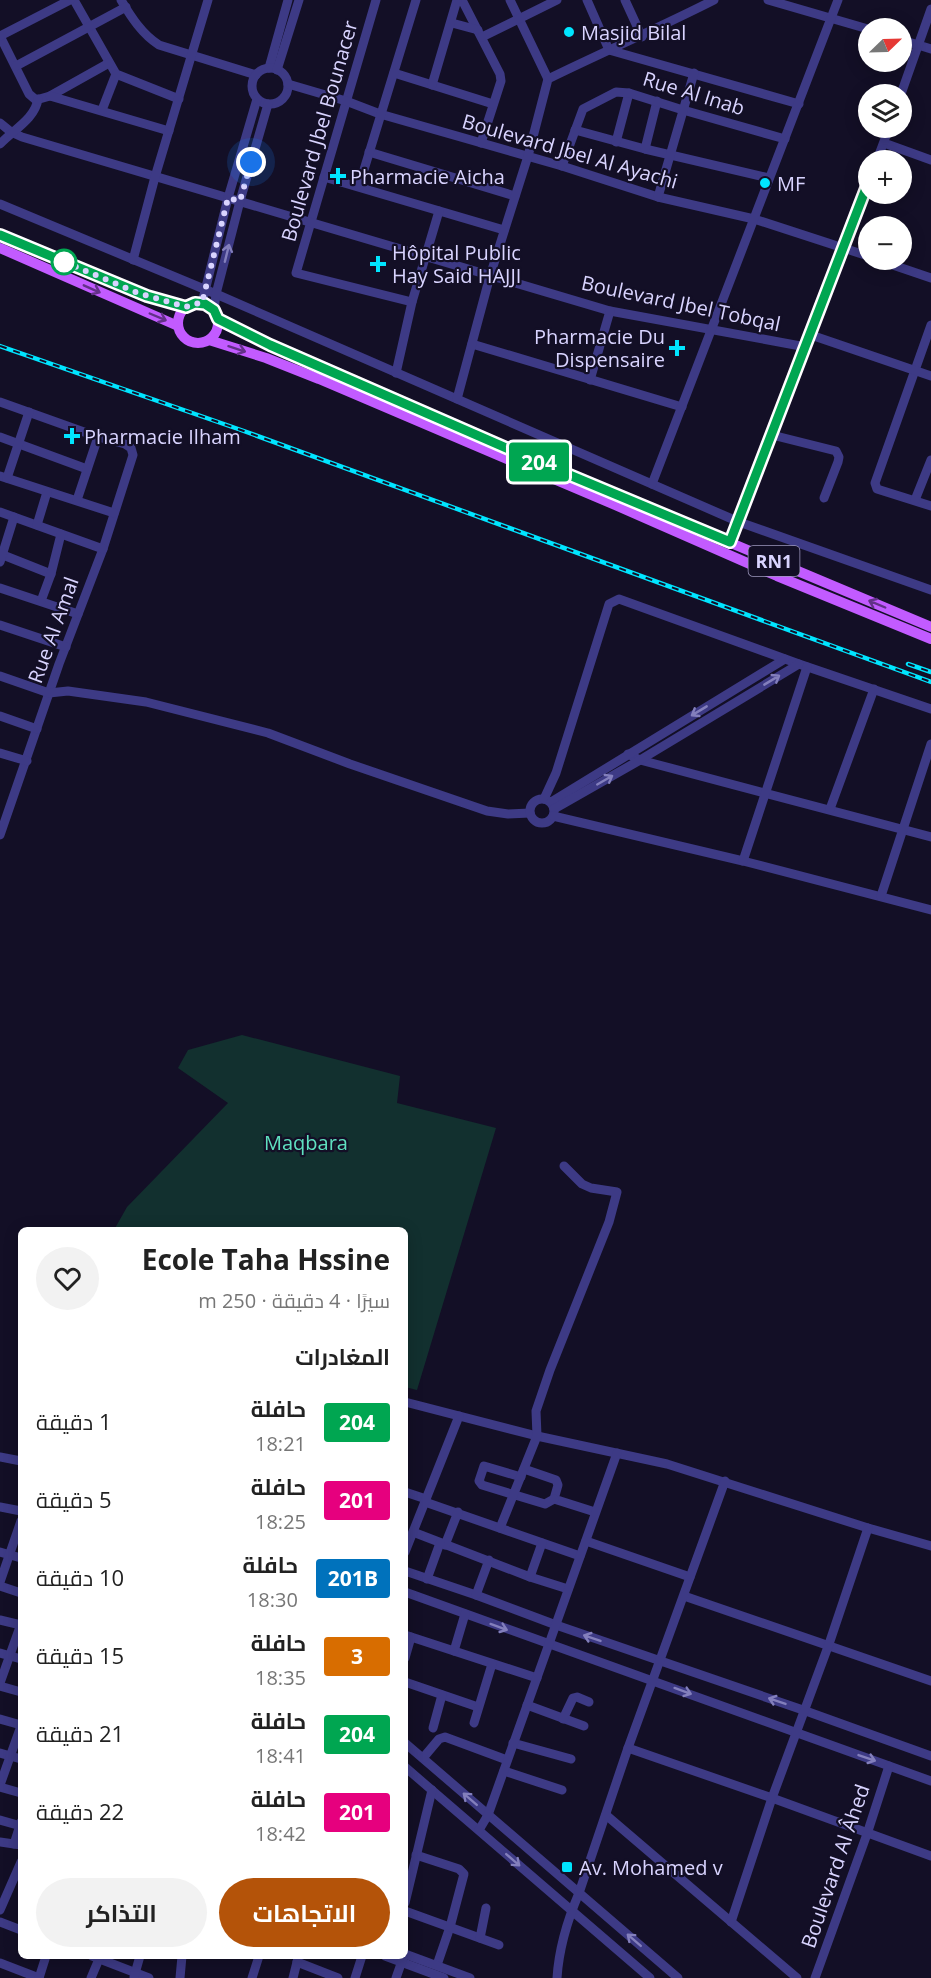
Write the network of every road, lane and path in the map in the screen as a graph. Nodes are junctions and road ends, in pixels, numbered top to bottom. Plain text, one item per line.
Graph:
1 (72, 0) edge
2 (208, 0) edge
3 (288, 0) edge
4 (298, 0) edge
5 (376, 0) edge
6 (416, 0) edge
7 (459, 0) edge
8 (510, 0) edge
9 (556, 0) edge
10 (587, 0) edge
11 (626, 0) edge
12 (714, 0) edge
13 (768, 0) edge
14 (838, 0) edge
15 (124, 4) edge
16 (931, 9) edge
17 (518, 17) junction
18 (832, 18) junction
19 (452, 23) junction
20 (90, 27) junction
21 (858, 27) edge
22 (480, 33) junction
23 (0, 36) edge
24 (642, 37) junction
25 (912, 43) edge
26 (918, 45) junction
27 (931, 49) edge
28 (609, 50) junction
29 (192, 56) junction
30 (109, 63) junction
31 (16, 66) junction
32 (273, 69) junction
33 (694, 73) junction
34 (116, 74) junction
35 (394, 74) junction
36 (256, 75) junction
37 (548, 79) junction
38 (288, 84) junction
39 (904, 84) edge
40 (432, 85) junction
41 (629, 93) junction
42 (50, 96) junction
43 (38, 99) junction
44 (179, 99) junction
45 (257, 99) junction
46 (346, 101) junction
47 (657, 101) junction
48 (268, 104) junction
49 (493, 104) junction
50 (799, 104) junction
51 (102, 110) junction
52 (683, 110) junction
53 (380, 114) junction
54 (0, 123) edge
55 (575, 130) junction
56 (169, 131) junction
57 (11, 132) junction
58 (886, 138) edge
59 (785, 139) junction
60 (616, 142) junction
61 (481, 143) junction
62 (884, 143) junction
63 (0, 144) edge
64 (645, 149) junction
65 (881, 150) edge
66 (369, 152) junction
67 (671, 155) junction
68 (528, 156) junction
69 (931, 159) edge
70 (562, 166) junction
71 (155, 177) junction
72 (324, 177) junction
73 (769, 178) junction
74 (359, 186) junction
75 (515, 196) junction
76 (658, 197) junction
77 (228, 198) junction
78 (240, 201) junction
79 (0, 204) edge
80 (860, 204) edge
81 (439, 211) junction
82 (754, 219) junction
83 (310, 223) junction
84 (504, 230) junction
85 (0, 235) edge
86 (844, 247) junction
87 (0, 248) edge
88 (858, 252) edge
89 (424, 257) junction
90 (133, 260) junction
91 (908, 270) edge
92 (490, 276) junction
93 (931, 278) edge
94 (205, 290) junction
95 (216, 294) junction
96 (412, 302) junction
97 (202, 303) junction
98 (186, 307) junction
99 (610, 311) junction
100 (216, 315) junction
101 (931, 325) edge
102 (178, 326) junction
103 (711, 329) junction
104 (811, 335) junction
105 (209, 340) junction
106 (472, 344) junction
107 (806, 347) junction
108 (915, 370) junction
109 (396, 373) junction
110 (931, 376) edge
111 (590, 380) junction
112 (457, 399) junction
113 (0, 402) edge
114 (682, 406) junction
115 (29, 412) junction
116 (772, 435) junction
117 (0, 437) edge
118 (98, 437) junction
119 (18, 444) junction
120 (931, 460) edge
121 (87, 468) junction
122 (3, 477) edge
123 (652, 484) junction
124 (48, 492) junction
125 (824, 498) dead end
126 (77, 500) junction
127 (915, 500) junction
128 (931, 506) edge
129 (0, 512) edge
130 (114, 513) junction
131 (14, 517) junction
132 (739, 522) junction
133 (37, 525) junction
134 (61, 534) junction
135 (730, 542) junction
136 (103, 549) junction
137 (1, 559) edge
138 (51, 574) junction
139 (0, 588) edge
140 (931, 590) edge
141 (41, 601) junction
142 (78, 614) junction
143 (0, 625) edge
144 (931, 627) edge
145 (931, 639) edge
146 (66, 647) junction
147 (785, 660) junction
148 (803, 666) junction
149 (0, 676) edge
150 (874, 689) junction
151 (49, 693) junction
152 (931, 709) edge
153 (0, 716) edge
154 (37, 729) junction
155 (931, 744) edge
156 (0, 753) edge
157 (628, 754) junction
158 (640, 760) junction
159 (27, 761) junction
160 (764, 794) junction
161 (550, 807) junction
162 (830, 809) junction
163 (530, 813) junction
164 (904, 829) junction
165 (0, 835) edge
166 (931, 837) edge
167 (742, 861) junction
168 (881, 896) junction
169 (931, 910) edge
170 (564, 1166) dead end
171 (408, 1403) edge
172 (459, 1416) junction
173 (537, 1436) junction
174 (617, 1453) junction
175 (0, 1457) edge
176 (18, 1460) edge
177 (523, 1473) junction
178 (725, 1481) junction
179 (408, 1493) edge
180 (514, 1493) junction
181 (554, 1499) junction
182 (426, 1501) junction
183 (0, 1507) edge
184 (18, 1510) edge
185 (458, 1512) junction
186 (595, 1512) junction
187 (18, 1527) edge
188 (500, 1528) junction
189 (868, 1528) junction
190 (413, 1532) junction
191 (586, 1541) junction
192 (408, 1544) edge
193 (443, 1544) junction
194 (542, 1544) junction
195 (931, 1546) edge
196 (4, 1553) edge
197 (580, 1556) junction
198 (489, 1560) junction
199 (408, 1572) edge
200 (530, 1577) junction
201 (690, 1578) junction
202 (427, 1579) junction
203 (0, 1584) edge
204 (568, 1589) junction
205 (18, 1592) edge
206 (408, 1593) edge
207 (476, 1595) junction
208 (684, 1596) junction
209 (465, 1614) junction
210 (0, 1620) edge
211 (18, 1624) edge
212 (556, 1625) junction
213 (18, 1630) edge
214 (408, 1636) edge
215 (828, 1644) junction
216 (549, 1645) junction
217 (454, 1651) junction
218 (5, 1654) edge
219 (660, 1662) junction
220 (492, 1664) junction
221 (537, 1678) junction
222 (652, 1680) junction
223 (931, 1681) edge
224 (408, 1683) edge
225 (0, 1685) edge
226 (18, 1691) edge
227 (442, 1695) junction
228 (589, 1702) dead end
229 (527, 1705) junction
230 (478, 1707) junction
231 (804, 1710) junction
232 (0, 1719) edge
233 (563, 1719) junction
234 (474, 1723) dead end
235 (18, 1724) edge
236 (584, 1726) dead end
237 (433, 1728) dead end
238 (18, 1730) edge
239 (795, 1733) junction
240 (513, 1743) junction
241 (408, 1746) edge
242 (628, 1748) junction
243 (5, 1754) edge
244 (931, 1756) edge
245 (423, 1758) junction
246 (571, 1759) dead end
247 (507, 1760) junction
248 (889, 1766) junction
249 (408, 1770) edge
250 (504, 1771) junction
251 (931, 1780) edge
252 (0, 1786) edge
253 (432, 1790) junction
254 (562, 1790) dead end
255 (18, 1792) edge
256 (772, 1798) junction
257 (488, 1815) junction
258 (606, 1815) junction
259 (0, 1820) edge
260 (18, 1823) edge
261 (479, 1830) junction
262 (867, 1834) junction
263 (0, 1842) edge
264 (17, 1845) edge
265 (416, 1855) junction
266 (931, 1856) edge
267 (409, 1868) edge
268 (18, 1869) edge
269 (579, 1893) junction
270 (486, 1908) dead end
271 (0, 1910) edge
272 (571, 1911) junction
273 (408, 1912) edge
274 (0, 1922) edge
275 (731, 1922) junction
276 (450, 1928) junction
277 (18, 1929) edge
278 (480, 1938) junction
279 (499, 1945) dead end
280 (408, 1958) edge
281 (45, 1959) edge
282 (95, 1959) edge
283 (99, 1959) edge
284 (139, 1959) edge
285 (182, 1959) edge
286 (260, 1959) edge
287 (298, 1959) edge
288 (361, 1959) edge
289 (402, 1959) edge
290 (407, 1959) edge
291 (0, 1964) edge
292 (437, 1965) junction
293 (135, 1975) edge
294 (257, 1977) edge
295 (39, 1978) edge
296 (91, 1978) edge
297 (149, 1978) edge
298 (180, 1978) edge
299 (293, 1978) edge
300 (338, 1978) edge
301 (355, 1978) edge
302 (396, 1978) edge
303 (444, 1978) edge
304 (470, 1978) edge
305 (557, 1978) edge
306 (650, 1978) edge
307 (678, 1978) edge
308 (797, 1978) edge
309 (815, 1978) edge

1 - 20 street
1 - 23 street
2 - 29 street
3 - 32 street
4 - 32 street
5 - 46 street, Boulevard Jbel Bounacer
6 - 35 street
7 - 19 street
7 - 22 street
8 - 17 street
9 - 17 street
10 - 28 street
11 - 24 street
12 - 24 street
13 - 18 street
14 - 18 street
15 - 20 street
15 - 29 street
16 - 26 street
17 - 22 street
17 - 37 street
18 - 21 street
18 - 50 street
19 - 22 street
19 - 40 street
20 - 30 street
20 - 31 street
22 - 49 street
23 - 31 street
24 - 28 street
25 - 26 street
26 - 27 street
26 - 39 street
28 - 33 street
28 - 37 street
29 - 36 street
29 - 44 street
30 - 34 street
30 - 42 street
31 - 43 street
32 - 36 street
32 - 38 street
33 - 50 street
33 - 52 street
34 - 44 street
34 - 51 street
35 - 40 street
35 - 53 street
36 - 45 street
37 - 68 street
38 - 46 street, Boulevard Jbel Al Ayachi
38 - 48 street
40 - 49 street
41 - 47 street, Rue Al Inab
41 - 55 street, Rue Al Inab
41 - 60 street
42 - 43 street
42 - 51 street
43 - 57 street
44 - 56 street
45 - 48 street
45 - 77 street
46 - 53 street, Boulevard Jbel Al Ayachi
46 - 72 street, Boulevard Jbel Bounacer
47 - 52 street, Rue Al Inab
47 - 64 street
48 - 78 street
49 - 61 street
50 - 59 street
51 - 56 street
52 - 59 street, Rue Al Inab
52 - 67 street
53 - 61 street, Boulevard Jbel Al Ayachi
53 - 66 street
54 - 57 street, Boulevard Jbel Tobqal
55 - 60 street
55 - 70 street, Rue Al Inab
56 - 71 street
57 - 63 street
57 - 71 street, Boulevard Jbel Tobqal
58 - 62 street
59 - 73 street
60 - 64 street
61 - 68 street, Boulevard Jbel Al Ayachi
62 - 65 street
62 - 69 street
64 - 67 street
66 - 74 street
66 - 75 street
67 - 73 street
67 - 76 street
68 - 70 street, Boulevard Jbel Al Ayachi
68 - 75 street
70 - 76 street, Boulevard Jbel Al Ayachi
71 - 77 street, Boulevard Jbel Tobqal
71 - 90 street
72 - 74 street
72 - 83 street, Boulevard Jbel Bounacer
73 - 82 street
74 - 81 street
75 - 84 street
76 - 82 street, Boulevard Jbel Al Ayachi
77 - 78 street, Boulevard Jbel Tobqal
77 - 94 street
78 - 83 street, Boulevard Jbel Tobqal
95 -> 78 street
79 - 90 street
80 - 86 street
81 - 84 street
81 - 89 street
82 - 86 street, Boulevard Jbel Al Ayachi
82 - 103 street
83 - 89 street, Boulevard Jbel Tobqal
83 - 96 street, Boulevard Jbel Bounacer
84 - 92 street
85 - 98 main road
86 - 88 street, Boulevard Jbel Al Ayachi
86 - 104 street
87 -> 102 main road, RN1
89 - 92 street, Boulevard Jbel Tobqal
89 - 96 street
90 - 94 street
91 - 93 street
92 - 99 street, Boulevard Jbel Tobqal
92 - 106 street
94 - 95 street
94 - 97 street
95 - 100 street
95 - 109 street
96 - 109 street
97 - 98 main road
97 - 100 main road, RN1
98 - 102 main road
99 - 103 street, Boulevard Jbel Tobqal
99 - 111 street
100 - 105 main road
100 - 135 main road, RN1
101 - 108 street
102 - 105 main road, RN1
103 - 107 street, Boulevard Jbel Tobqal
103 - 114 street
104 - 107 street
104 - 108 street
105 -> 145 main road, RN1
106 - 111 street
106 - 112 street
107 - 116 street
108 - 110 street
108 - 127 street
109 - 112 street
111 - 114 street
112 - 123 street
113 - 115 street
114 - 123 street
115 - 118 street
115 - 119 street
116 - 125 street
116 - 132 street
117 - 119 street
118 - 121 street
118 - 130 street, Rue Al Amal
119 - 121 street
119 - 122 street
120 - 127 street
121 - 126 street
122 - 124 street
123 - 132 street
124 - 126 street
124 - 133 street
126 - 130 street
127 - 128 street
129 - 131 street
130 - 136 street, Rue Al Amal
131 - 133 street
131 - 137 street
132 - 135 street
132 - 140 street
133 - 134 street
134 - 136 street
134 - 138 street
144 -> 135 main road, RN1
136 - 142 street, Rue Al Amal
137 - 138 street
138 - 141 street
139 - 141 street
141 - 142 street
142 - 146 street, Rue Al Amal
143 - 146 street
146 - 151 street, Rue Al Amal
147 - 148 street
147 -> 157 street
147 - 161 street
148 - 150 street
158 -> 148 street
148 - 160 street
149 - 151 street
150 - 152 street
150 - 162 street
151 - 154 street, Rue Al Amal
151 - 163 street
153 - 154 street
154 - 159 street, Rue Al Amal
155 - 164 street
156 - 159 street
157 - 158 street
157 - 161 street
158 - 160 street
161 -> 158 street
159 - 165 street, Rue Al Amal
160 - 162 street
160 - 167 street
161 - 163 street
161 - 163 street
161 - 167 street
162 - 164 street
164 - 166 street
164 - 168 street
167 - 168 street
168 - 169 street
170 - 173 street
171 - 172 street
172 - 173 street
172 - 182 street
173 - 174 street
173 - 177 street
174 - 178 street
174 - 186 street
175 - 176 street
177 - 180 street
177 - 180 street
177 - 181 street
178 - 189 street
178 - 201 street
179 - 182 street
180 - 181 street
180 - 188 street
181 - 186 street
182 - 185 street
182 - 190 street
183 - 184 street
185 - 188 street
185 - 193 street
186 - 191 street
187 - 196 street
188 - 194 street
189 - 195 street
189 - 215 street
190 - 192 street
190 - 193 street
191 - 197 street
191 - 201 street
193 - 198 street
193 - 202 street
194 - 197 street
194 - 200 street
196 - 203 street
197 - 204 street
198 - 200 street
198 - 207 street
199 - 202 street
200 - 204 street
201 - 208 street
202 - 207 street
203 - 205 street
204 - 212 street
206 - 209 street
207 - 212 street
208 - 215 street
208 - 219 street
209 -> 216 street
209 - 217 street
210 - 211 street
212 - 216 street
219 -> 212 street
213 - 218 street
214 - 217 street
215 - 223 street
215 - 231 street
216 - 221 street
216 - 222 street
217 - 220 street
218 - 225 street
219 - 222 street
231 -> 219 street
220 - 221 street
220 - 230 street
221 - 229 street
222 -> 239 street
222 - 242 street
224 - 227 street
225 - 226 street
227 - 230 street
227 - 237 street
228 - 233 street
229 - 233 street
229 - 240 street
230 - 234 street
231 - 239 street
231 - 244 street
232 - 235 street
233 - 236 street
238 - 243 street
239 -> 248 street
239 - 256 street
240 - 246 street
240 - 247 street
241 - 245 street
242 - 256 street
242 - 258 street
243 - 252 street
245 - 247 street
257 -> 245 street
247 - 250 street
248 - 251 street
248 - 262 street, Boulevard Al Âhed
249 - 253 street
250 - 254 street
250 - 257 street
252 - 255 street
253 - 261 street
253 - 265 street
256 - 262 street
256 - 275 street
257 - 261 street
257 - 269 street
258 - 269 street
258 - 275 street
259 - 260 street
261 -> 272 street
262 - 266 street
262 - 309 street, Boulevard Al Âhed
263 - 264 street
265 - 267 street
265 - 276 street
268 - 271 street
269 - 272 street
307 -> 269 street
270 - 278 street
272 - 305 street
272 - 306 street
273 - 276 street
274 - 277 street
275 - 308 street
276 - 278 street
276 - 292 street
278 - 279 street
280 - 292 street
281 - 295 street
282 - 296 street
283 - 293 street
284 - 293 street
285 - 298 street
286 - 294 street
287 - 299 street
287 - 300 street
288 - 301 street
289 - 302 street
290 - 303 street
291 - 295 street
292 - 304 street
293 - 297 street

